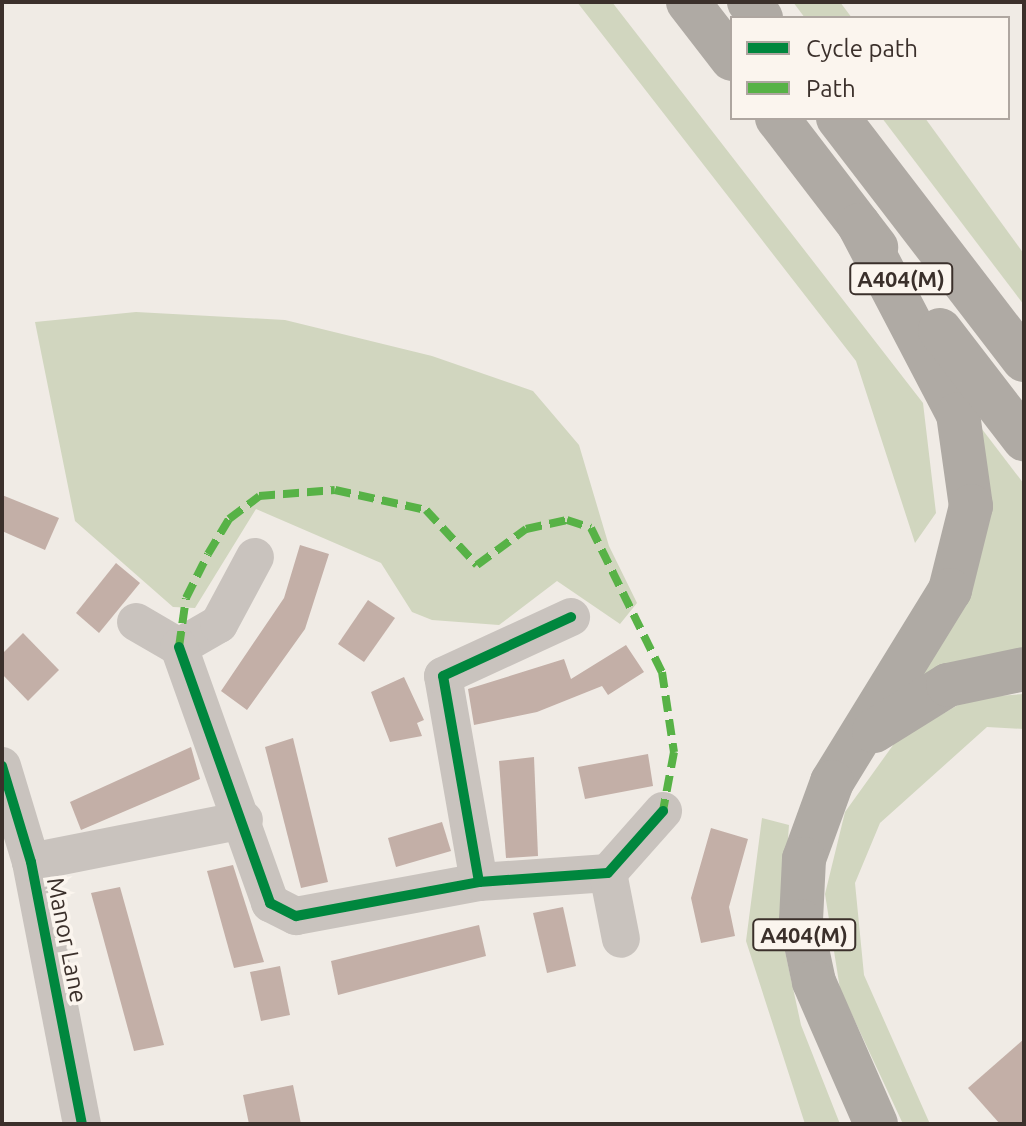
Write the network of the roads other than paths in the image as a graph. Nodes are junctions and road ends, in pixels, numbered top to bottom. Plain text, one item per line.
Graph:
1 (688, 2) edge
2 (730, 56) edge
3 (779, 120) edge
4 (840, 120) edge
5 (859, 225) junction
6 (1024, 360) edge
7 (1024, 439) edge
8 (255, 557) dead end
9 (571, 617) dead end
10 (136, 622) dead end
11 (179, 647) junction
12 (1024, 669) edge
13 (857, 745) junction
14 (2, 766) edge
15 (663, 811) dead end
16 (244, 820) junction
17 (31, 862) junction
18 (608, 873) junction
19 (479, 882) junction
20 (621, 939) dead end
21 (82, 1124) edge
22 (876, 1124) edge

1 - 2 highway
3 - 5 highway, A404(M)
4 - 6 highway, A404(M)
5 - 7 highway, A404(M)
5 - 13 highway, A404(M)
8 - 11 street
9 - 19 street
10 - 11 street
11 - 16 street
12 - 13 highway, A404(M)
13 - 22 highway, A404(M)
14 - 17 street, Manor Lane
15 - 18 street
16 - 17 street
16 - 19 street
17 - 21 street, Manor Lane
18 - 19 street
18 - 20 street

